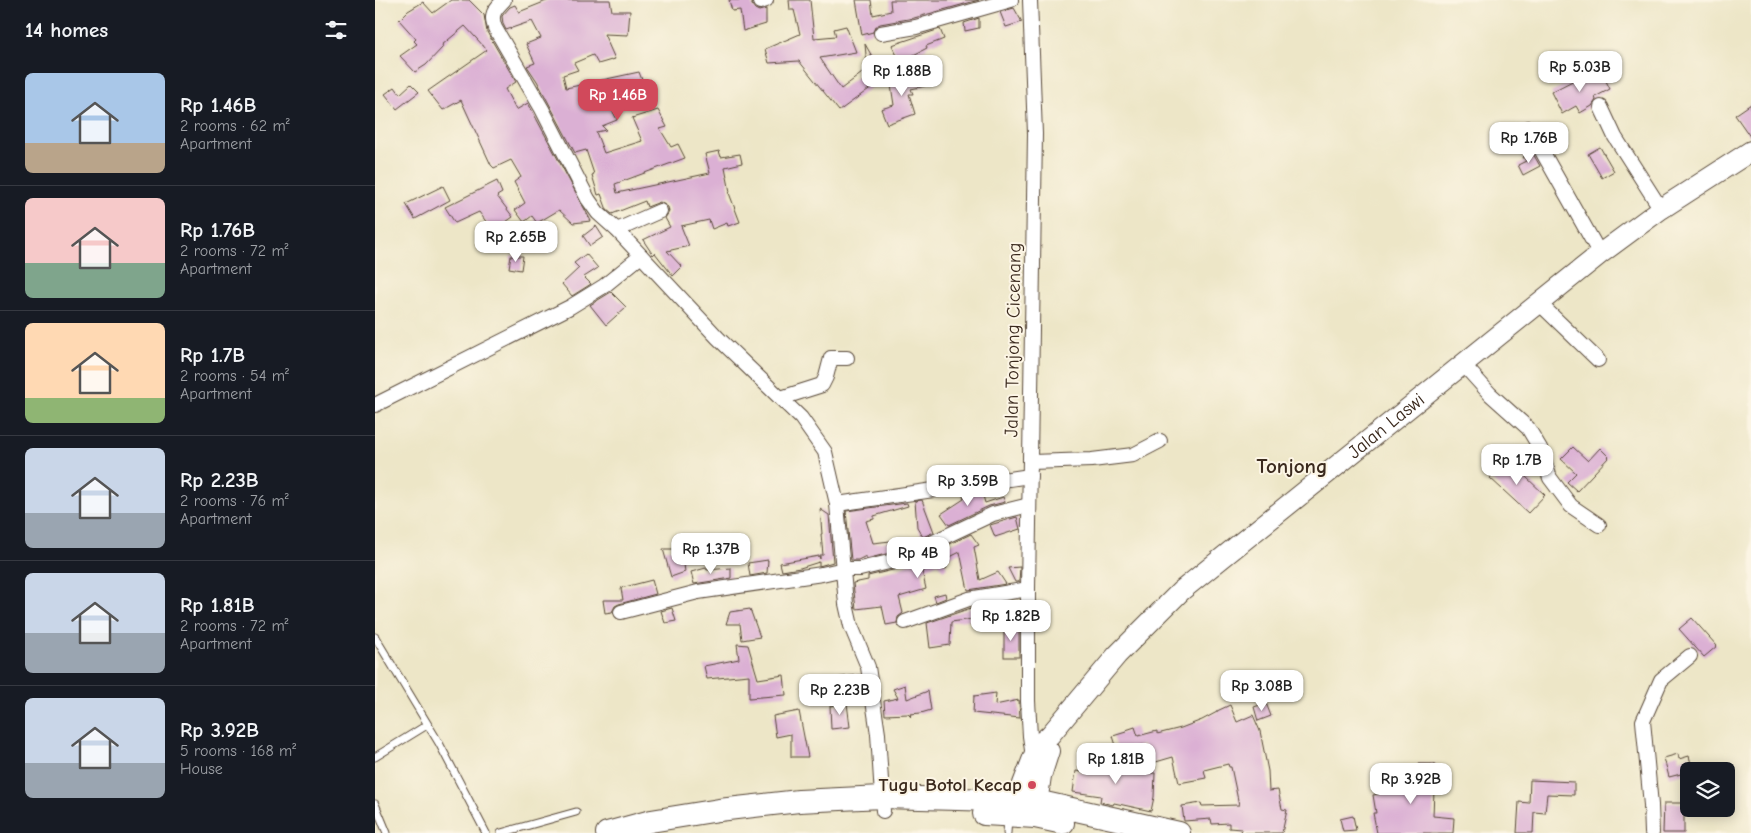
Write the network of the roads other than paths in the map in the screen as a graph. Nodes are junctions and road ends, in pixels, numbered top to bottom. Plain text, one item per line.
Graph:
1 (504, 0) edge
2 (1011, 0) edge
3 (1030, 0) edge
4 (881, 33) dead end
5 (1601, 107) dead end
6 (1529, 128) dead end
7 (1751, 151) edge
8 (1661, 209) junction
9 (660, 211) dead end
10 (617, 230) junction
11 (1600, 254) junction
12 (641, 256) junction
13 (1539, 303) junction
14 (847, 358) dead end
15 (1598, 360) dead end
16 (1463, 364) junction
17 (781, 398) junction
18 (375, 405) edge
19 (1160, 441) dead end
20 (1031, 462) junction
21 (1030, 476) junction
22 (837, 504) junction
23 (1029, 504) junction
24 (1599, 525) dead end
25 (843, 569) junction
26 (1027, 589) junction
27 (621, 612) dead end
28 (905, 622) dead end
29 (375, 637) edge
30 (1690, 656) dead end
31 (427, 725) junction
32 (375, 757) edge
33 (1039, 761) junction
34 (375, 804) edge
35 (883, 804) junction
36 (576, 812) dead end
37 (1021, 814) edge
38 (387, 833) edge
39 (486, 833) edge
40 (501, 833) edge
41 (607, 833) edge
42 (675, 833) edge
43 (1113, 833) edge
44 (1179, 833) edge
45 (1653, 833) edge

1 - 10 street
2 - 4 street
3 - 20 street, Jalan Tonjong Cicenang
5 - 8 street
6 - 11 street
7 - 8 main road, Jalan Laswi
8 - 11 main road, Jalan Laswi
9 - 10 street
10 - 12 street
11 - 13 main road, Jalan Laswi
12 - 17 street
12 - 18 street
13 - 15 street
13 - 16 main road, Jalan Laswi
14 - 17 street
16 - 24 street
16 - 33 main road, Jalan Laswi
17 - 22 street
19 - 20 street
20 - 21 street, Jalan Tonjong Cicenang
21 - 22 street
21 - 23 street, Jalan Tonjong Cicenang
22 - 25 street
23 - 25 street
23 - 26 street, Jalan Tonjong Cicenang
25 - 27 street
25 - 35 street
26 - 28 street
26 - 33 street, Jalan Tonjong Cicenang
29 - 31 lane
30 - 45 street
31 - 32 lane
31 - 39 lane
33 - 37 main road, Jalan Laswi
34 - 38 lane
35 - 37 main road
35 - 41 main road
35 - 42 main road
36 - 40 lane
37 - 43 main road
37 - 44 main road

